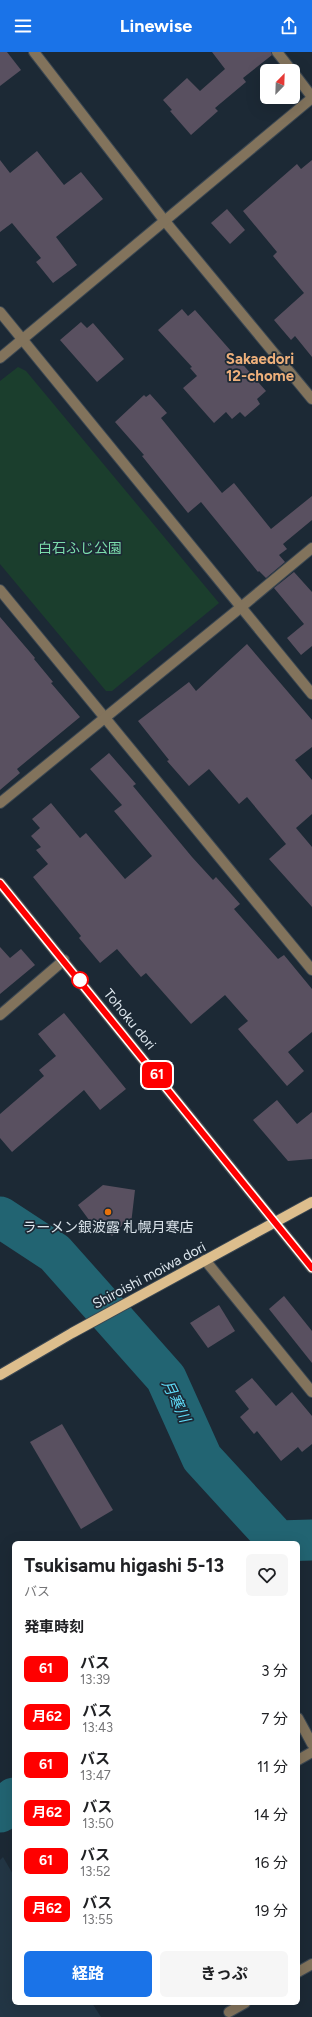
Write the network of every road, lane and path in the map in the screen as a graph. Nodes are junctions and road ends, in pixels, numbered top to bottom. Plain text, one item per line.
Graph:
1 (34, 52) edge
2 (277, 52) edge
3 (287, 64) edge
4 (300, 81) edge
5 (312, 97) edge
6 (164, 220) junction
7 (0, 312) edge
8 (22, 340) junction
9 (0, 358) edge
10 (312, 399) edge
11 (312, 548) edge
12 (0, 590) edge
13 (240, 608) junction
14 (312, 694) edge
15 (105, 717) junction
16 (0, 803) edge
17 (0, 883) edge
18 (64, 960) junction
19 (312, 970) edge
20 (0, 1015) edge
21 (312, 1202) edge
22 (275, 1222) junction
23 (205, 1260) junction
24 (312, 1268) edge
25 (0, 1375) edge
26 (312, 1392) edge
27 (300, 1722) edge
28 (312, 1744) edge
29 (312, 1752) edge
30 (300, 1759) edge
31 (312, 1964) edge
32 (300, 1971) edge
33 (225, 2005) edge
34 (243, 2005) edge
35 (231, 2015) edge

1 - 6 street
2 - 3 street
4 - 5 street
5 - 6 street
6 - 8 street
6 - 10 street
7 - 8 street
8 - 9 street
8 - 13 street
11 - 13 street
12 - 15 street
13 - 14 street
13 - 15 street
15 - 16 street
15 - 19 street
17 - 18 street, Tohoku dori
18 - 20 street
18 - 22 street, Tohoku dori
21 - 22 main road, Shiroishi moiwa dori
22 - 23 main road, Shiroishi moiwa dori
22 - 24 street, Tohoku dori
23 - 25 main road, Shiroishi moiwa dori
23 - 26 street
27 - 28 street
29 - 30 street
31 - 32 street
33 - 35 street
34 - 35 street

